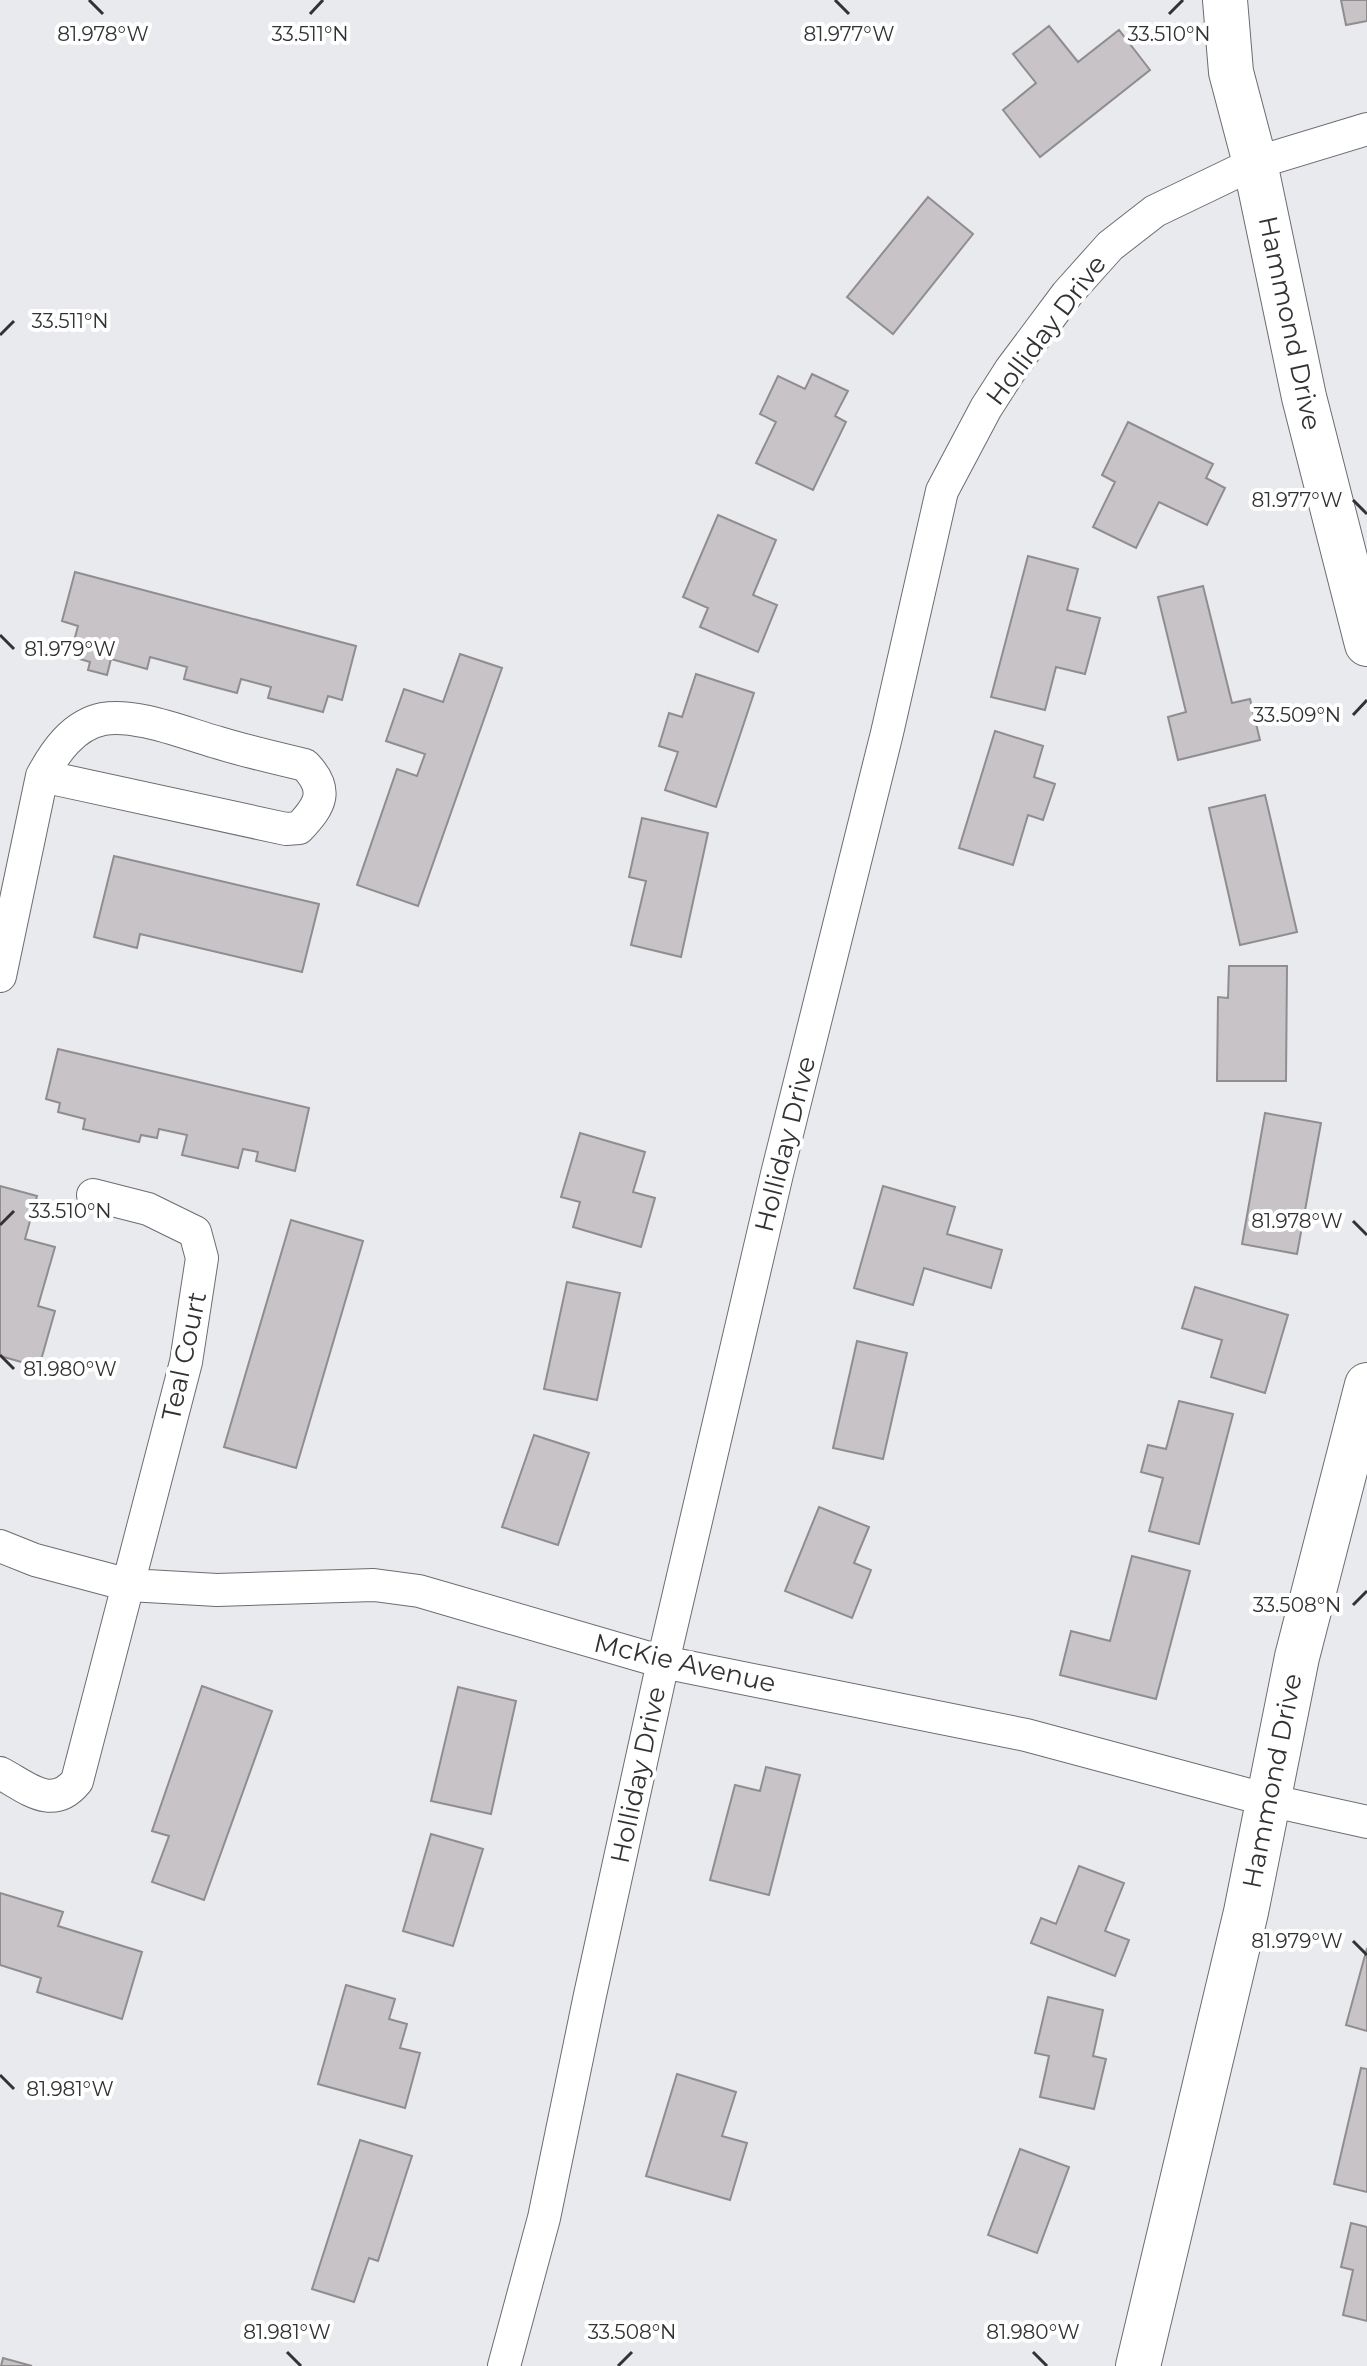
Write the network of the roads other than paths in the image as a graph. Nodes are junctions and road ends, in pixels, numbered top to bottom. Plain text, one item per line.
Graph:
1 (1225, 0) edge
2 (1367, 129) edge
3 (1255, 163) junction
4 (1367, 644) edge
5 (42, 776) junction
6 (0, 976) edge
7 (93, 1195) dead end
8 (1367, 1385) edge
9 (0, 1546) edge
10 (129, 1585) junction
11 (663, 1662) junction
12 (0, 1773) edge
13 (1268, 1800) junction
14 (1367, 1822) edge
15 (504, 2366) edge
16 (1138, 2366) edge

1 - 3 street, Hammond Drive
2 - 3 street, Holliday Drive
3 - 4 street, Hammond Drive
3 - 11 street, Holliday Drive
5 - 5 street
5 - 6 street
7 - 10 street, Teal Court
8 - 13 street, Hammond Drive
9 - 10 street, McKie Avenue
10 - 11 street, McKie Avenue
10 - 12 street, Teal Court
11 - 13 street, McKie Avenue
11 - 15 street, Holliday Drive
13 - 14 street, McKie Avenue
13 - 16 street, Hammond Drive

